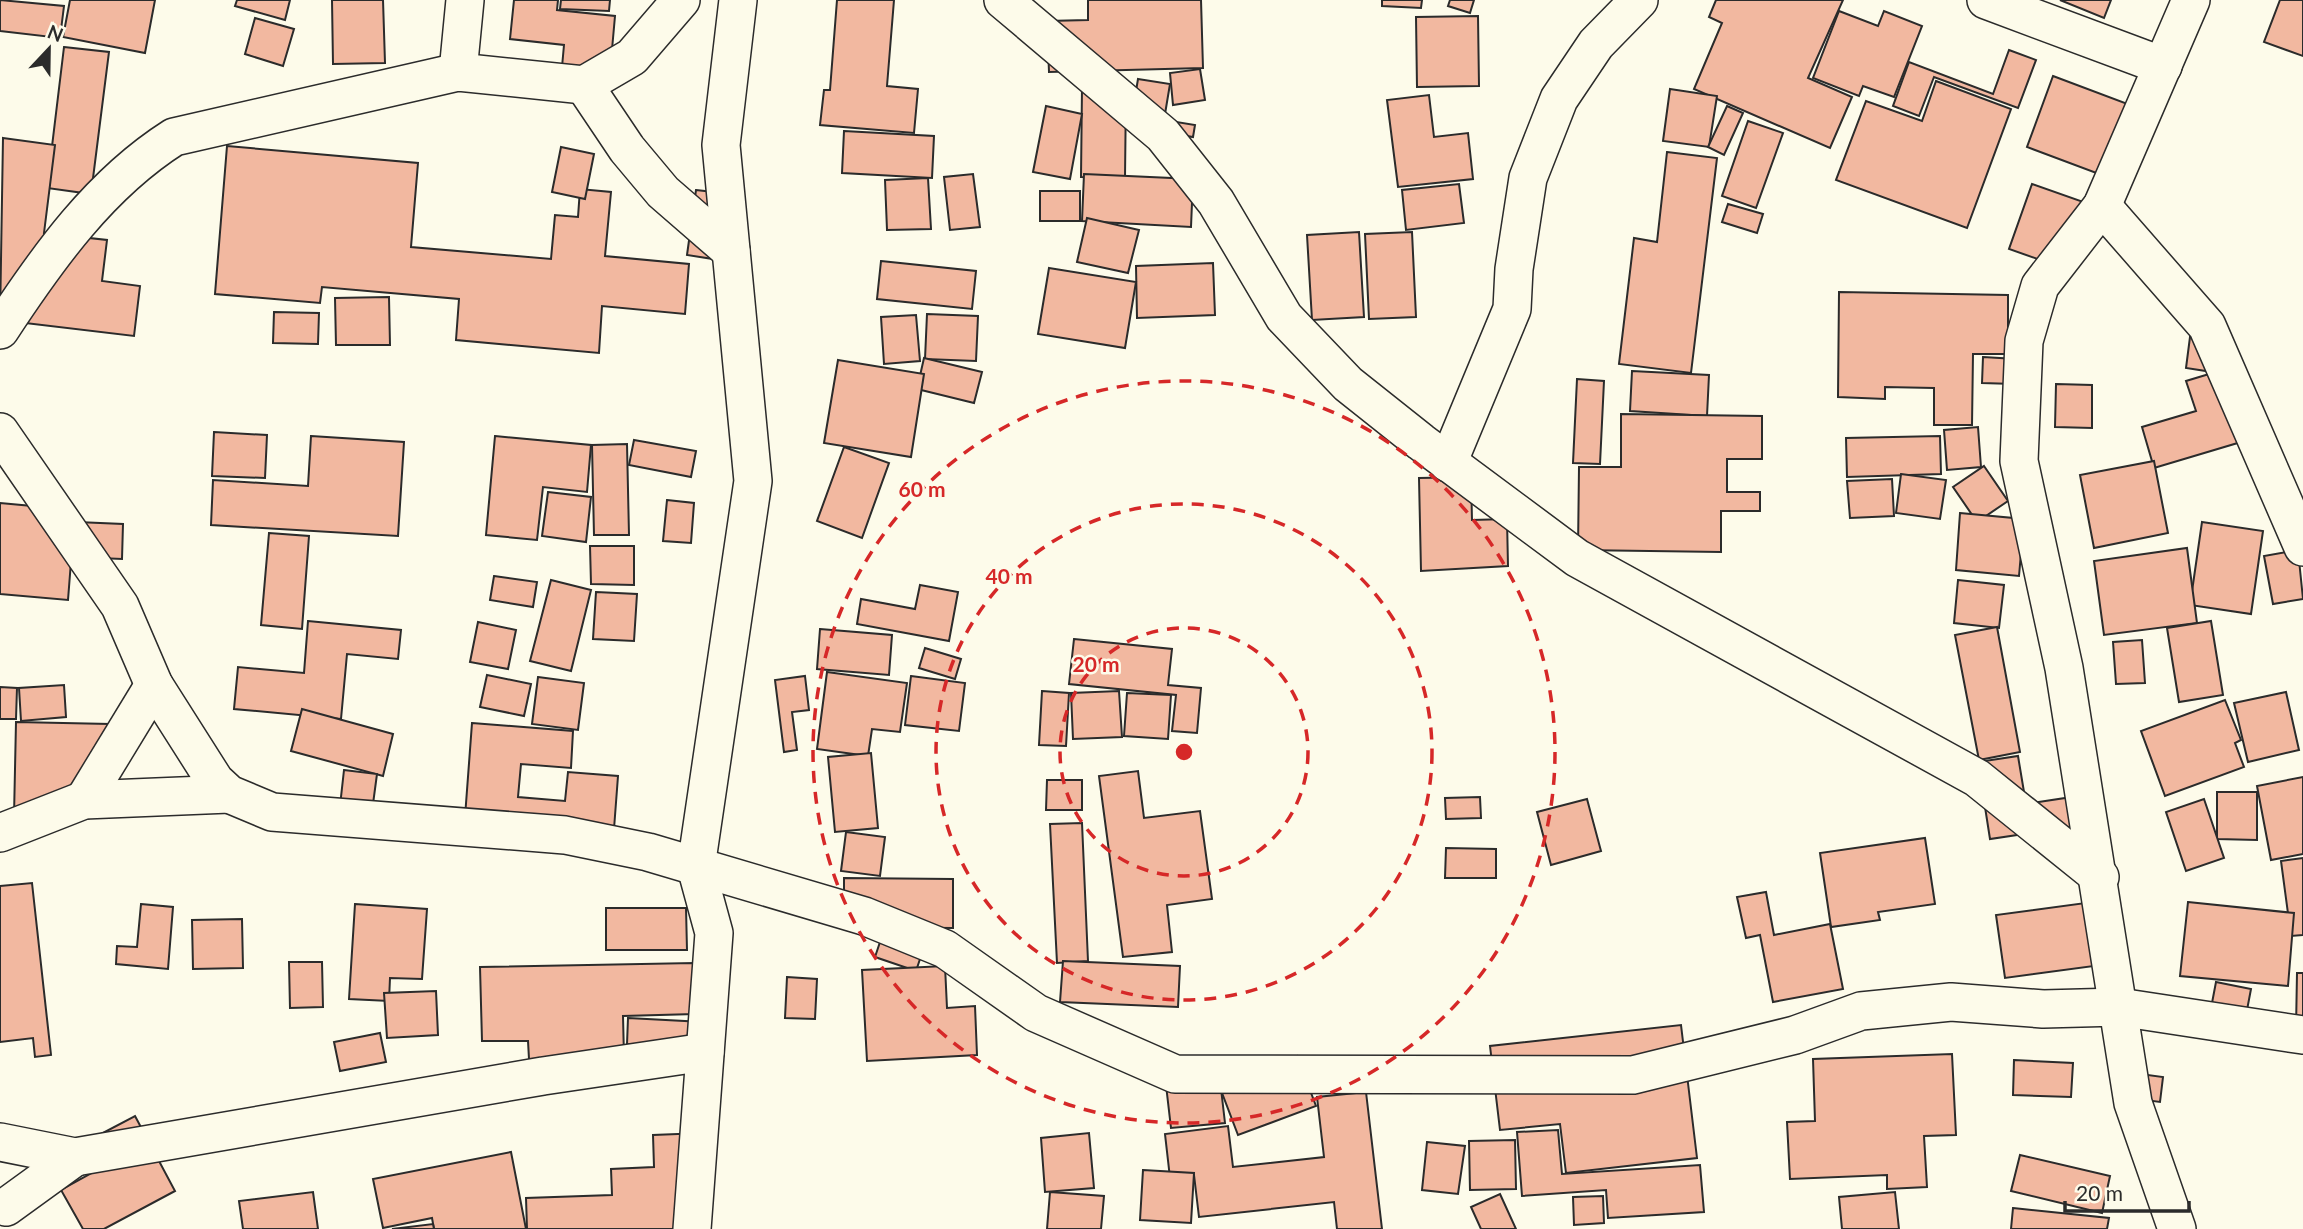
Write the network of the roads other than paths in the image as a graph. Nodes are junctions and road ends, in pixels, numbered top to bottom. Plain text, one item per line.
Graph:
1 (465, 0) edge
2 (681, 0) edge
3 (738, 0) edge
4 (1003, 0) edge
5 (1639, 0) edge
6 (1986, 0) edge
7 (2191, 0) edge
8 (2163, 66) junction
9 (458, 72) junction
10 (584, 85) junction
11 (2102, 206) junction
12 (731, 251) junction
13 (0, 330) edge
14 (0, 432) edge
15 (1448, 463) junction
16 (2303, 547) edge
17 (154, 685) junction
18 (229, 794) junction
19 (84, 800) junction
20 (0, 833) edge
21 (696, 867) junction
22 (2100, 877) junction
23 (2119, 1007) junction
24 (2303, 1035) edge
25 (705, 1052) junction
26 (0, 1142) edge
27 (75, 1157) junction
28 (8, 1210) edge
29 (692, 1229) edge
30 (2177, 1229) edge

1 - 9 street
2 - 10 street
3 - 12 street
4 - 15 street
5 - 15 street
6 - 8 street
7 - 8 street
8 - 11 street
9 - 10 street
9 - 13 street
10 - 12 street
11 - 16 street
11 - 22 street
12 - 21 street
14 - 17 street
15 - 22 street
17 - 18 street
17 - 19 street
18 - 19 street
18 - 21 street
19 - 20 street
21 - 23 street
21 - 25 street
22 - 23 street
23 - 24 street
23 - 30 street
25 - 27 street
25 - 29 street
26 - 27 street
27 - 28 street

